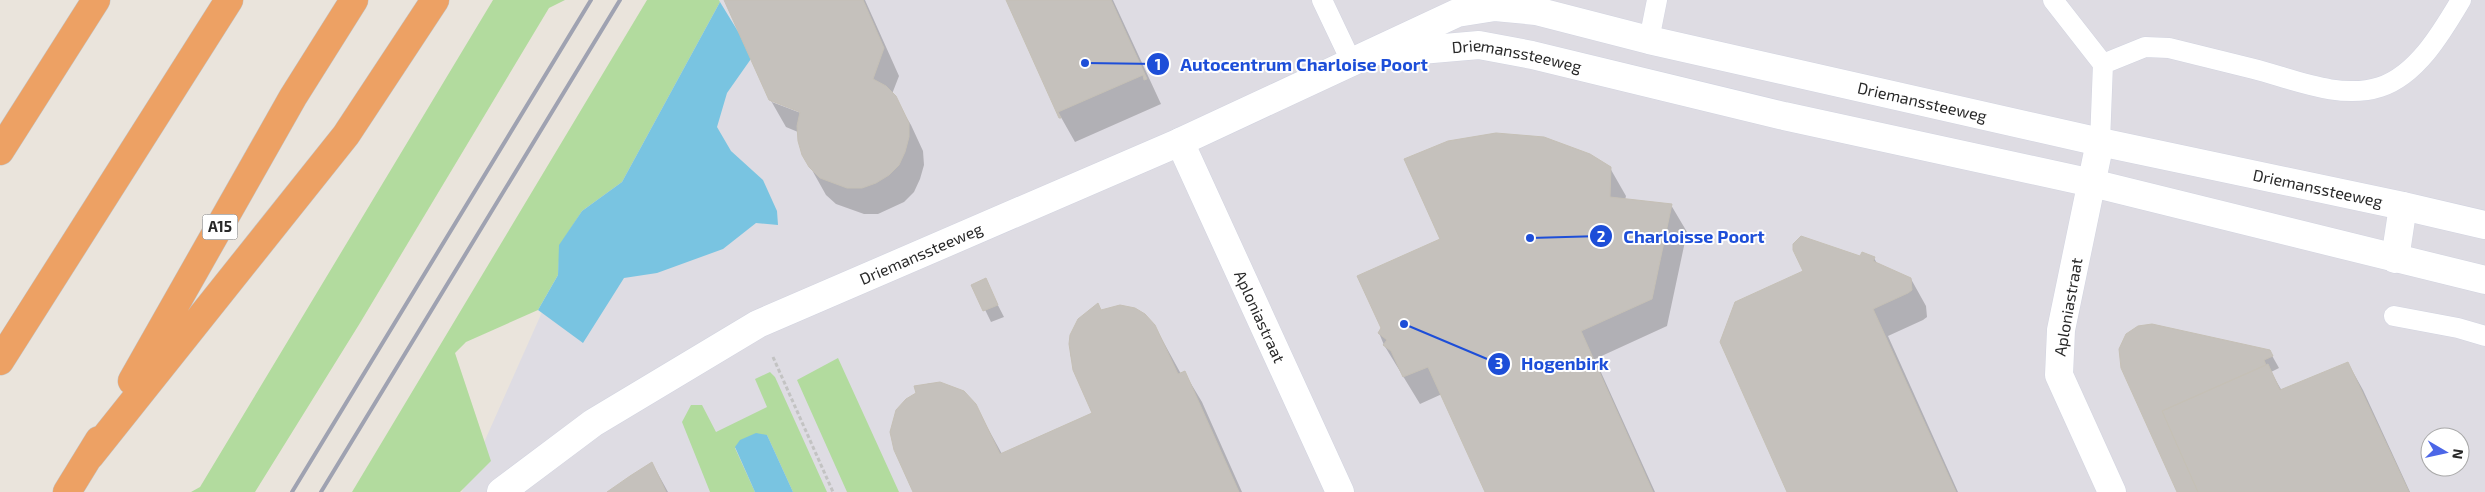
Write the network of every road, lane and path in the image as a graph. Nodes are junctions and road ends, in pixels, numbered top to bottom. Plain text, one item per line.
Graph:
1 (96, 0) edge
2 (228, 0) edge
3 (354, 0) edge
4 (435, 0) edge
5 (1322, 0) edge
6 (1657, 0) edge
7 (2053, 0) edge
8 (2461, 0) edge
9 (1648, 40) junction
10 (1358, 58) junction
11 (2103, 64) junction
12 (1180, 142) junction
13 (2100, 142) junction
14 (0, 151) edge
15 (2092, 183) junction
16 (2403, 206) junction
17 (2485, 225) edge
18 (2395, 259) junction
19 (2485, 280) edge
20 (2394, 316) dead end
21 (758, 324) junction
22 (2485, 336) edge
23 (0, 361) edge
24 (90, 456) junction
25 (67, 492) edge
26 (501, 492) edge
27 (834, 492) edge
28 (1340, 492) edge
29 (2112, 492) edge

1 - 14 highway
2 - 23 highway
3 - 24 highway, A15
4 - 24 highway, A15
5 - 10 lane
6 - 9 lane
7 - 11 lane
8 - 11 lane
9 - 10 main road, Driemanssteeweg
9 - 13 main road, Driemanssteeweg
10 - 12 main road, Driemanssteeweg
10 - 15 main road, Driemanssteeweg
11 - 13 lane
12 - 21 main road, Driemanssteeweg
12 - 28 main road, Aploniastraat
13 - 15 main road, Aploniastraat
13 - 16 main road, Driemanssteeweg
15 - 18 main road, Driemanssteeweg
15 - 29 main road, Aploniastraat
16 - 17 main road, Driemanssteeweg
16 - 18 main road
18 - 19 main road, Driemanssteeweg
20 - 22 lane
21 - 26 main road, Driemanssteeweg
21 - 27 path
24 - 25 highway, A15

